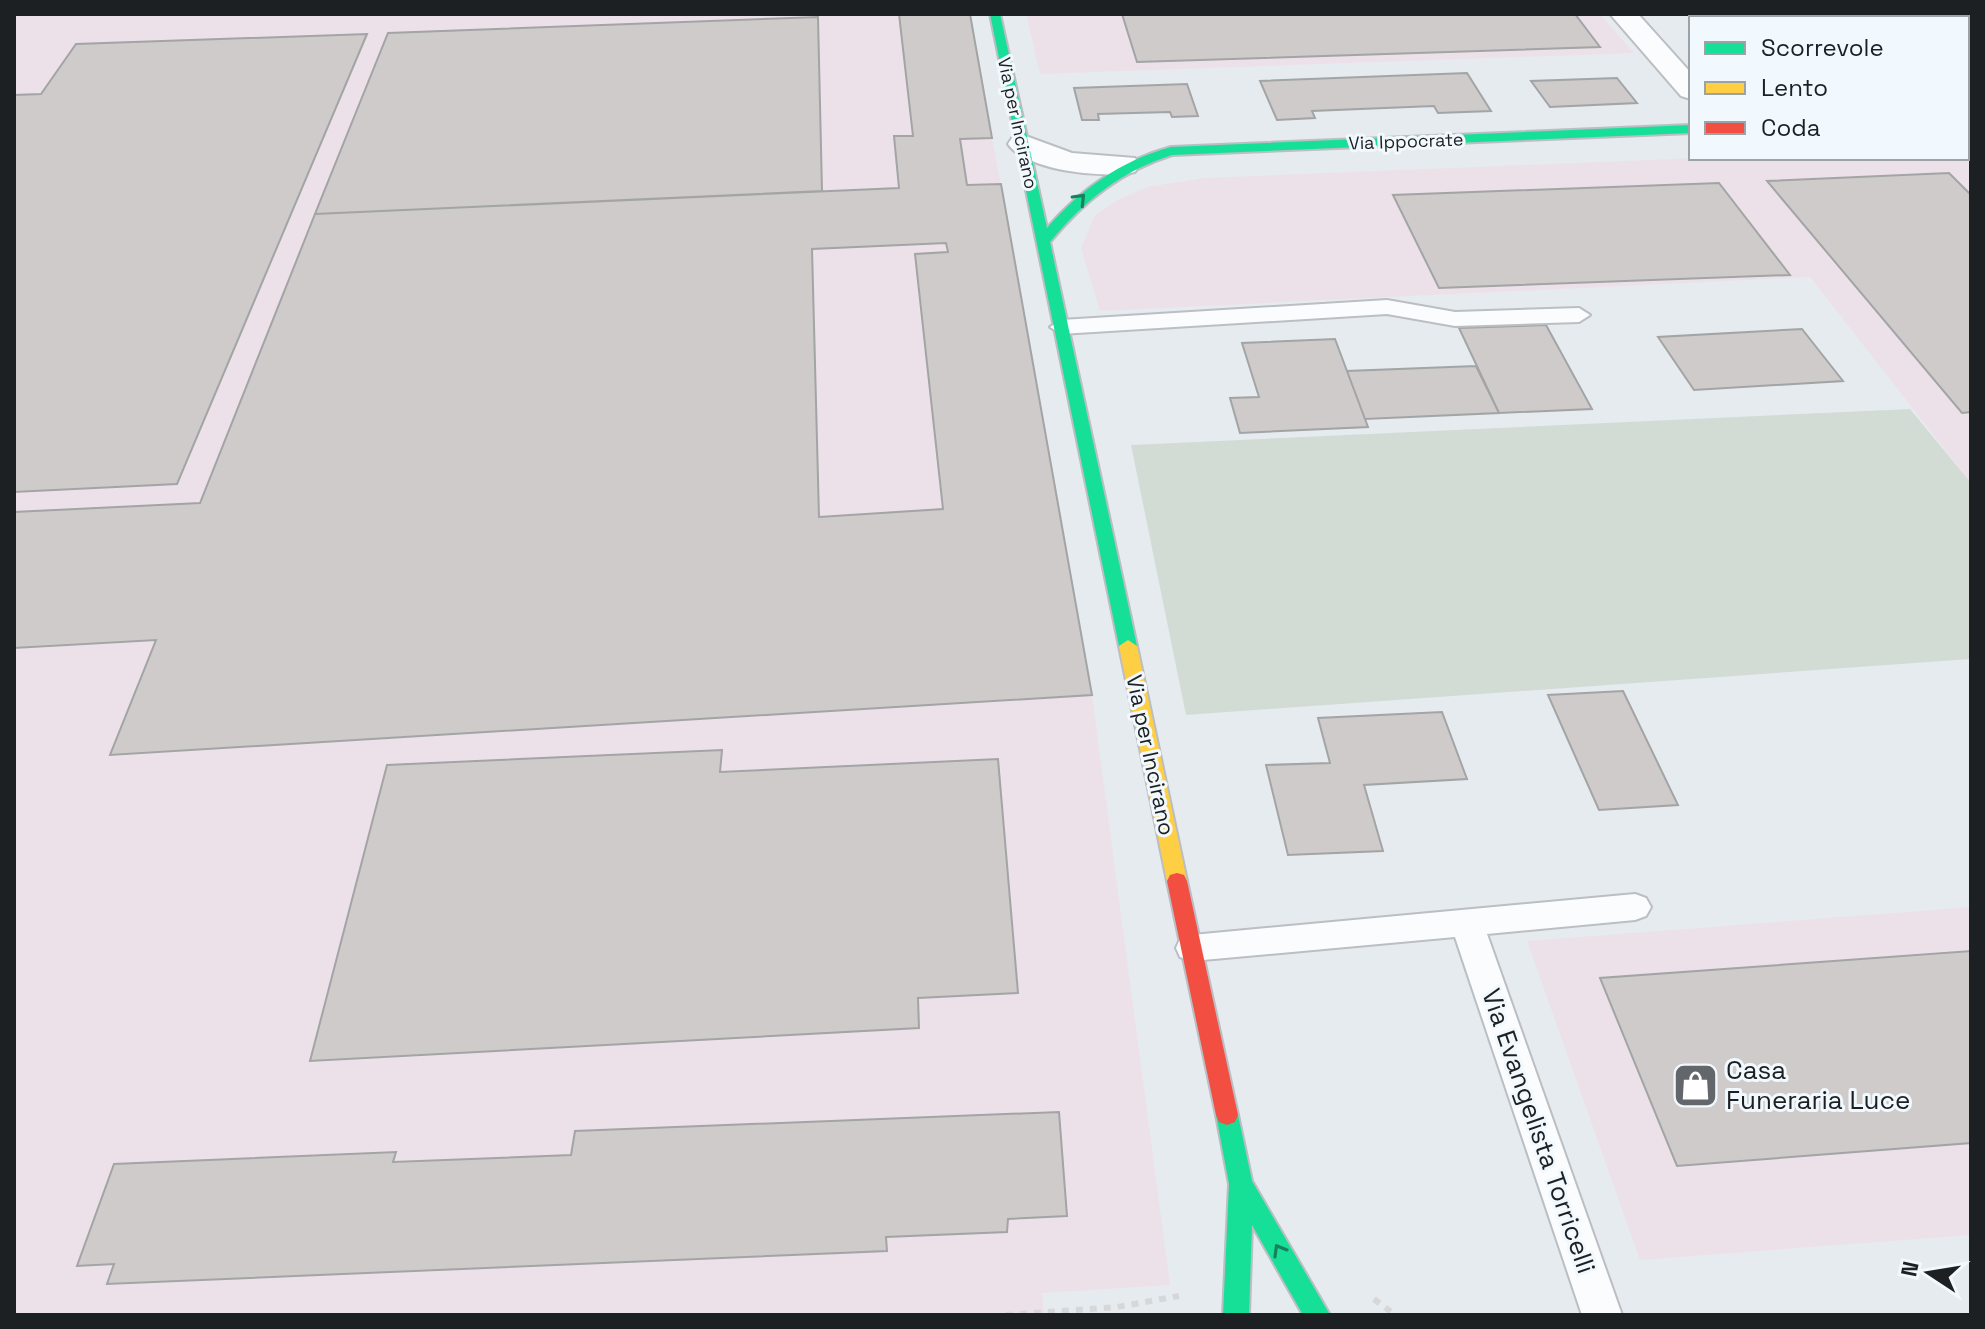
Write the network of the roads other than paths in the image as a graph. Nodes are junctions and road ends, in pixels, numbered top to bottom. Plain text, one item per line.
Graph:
1 (995, 14) edge
2 (1623, 14) edge
3 (1689, 88) edge
4 (1689, 129) edge
5 (1023, 144) junction
6 (1124, 165) junction
7 (1043, 241) junction
8 (1579, 315) dead end
9 (1061, 327) junction
10 (1635, 907) dead end
11 (1471, 935) junction
12 (1192, 948) junction
13 (1241, 1184) junction
14 (1236, 1315) edge
15 (1317, 1315) edge
16 (1602, 1315) edge

1 - 5 street, Via per Incirano
2 - 3 street
4 - 6 street, Via Ippocrate
5 - 6 street, Via Ippocrate
5 - 7 street, Via per Incirano
7 -> 6 street, Via Ippocrate
7 - 9 street, Via per Incirano
8 - 9 lane
9 - 12 street, Via per Incirano
10 - 11 lane
11 - 12 lane
11 - 16 lane, Via Evangelista Torricelli
12 - 13 street, Via per Incirano
13 - 14 street, Via per Incirano
15 -> 13 street, Via per Incirano

